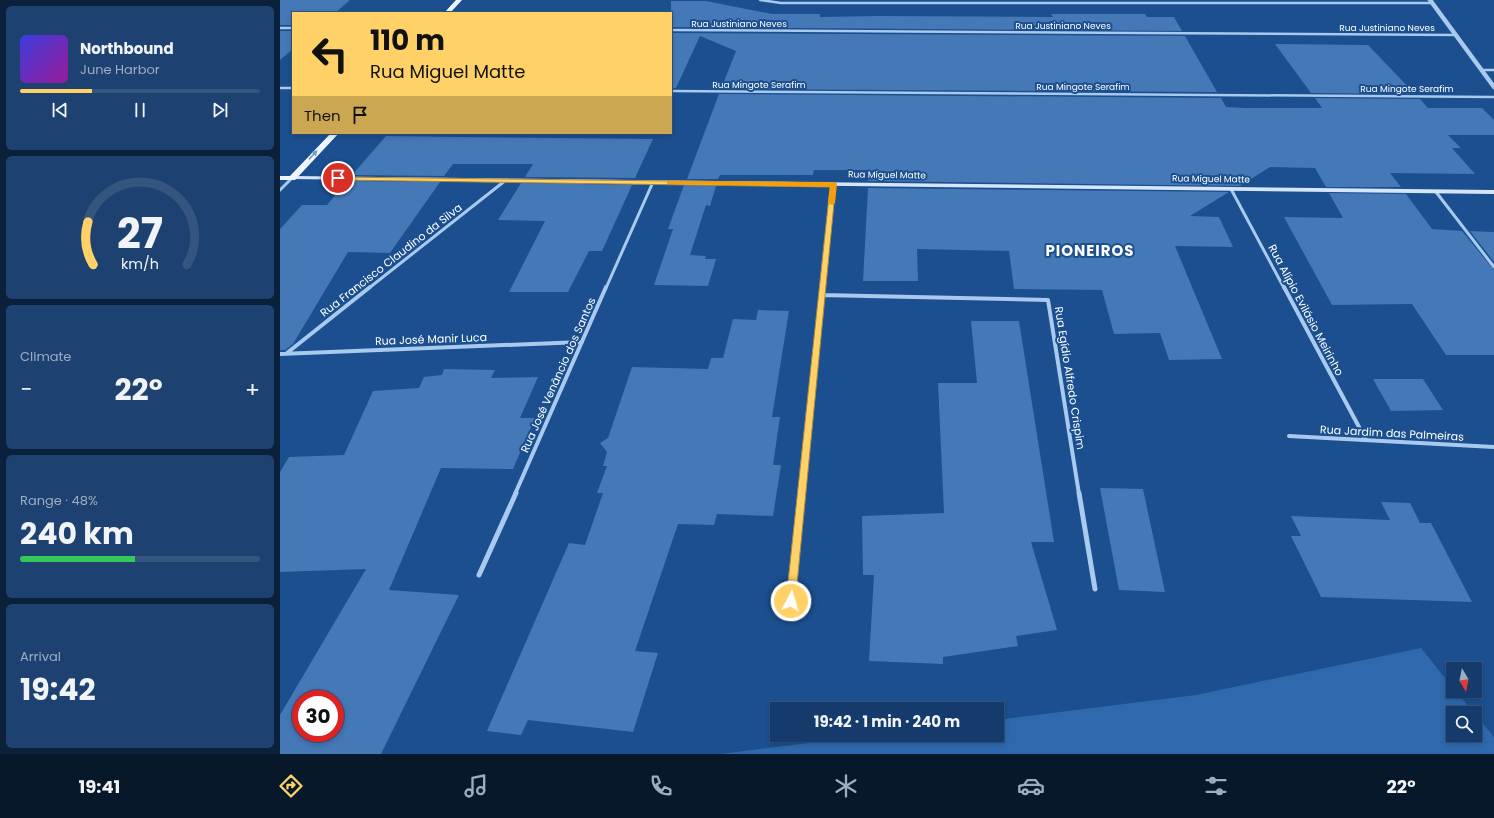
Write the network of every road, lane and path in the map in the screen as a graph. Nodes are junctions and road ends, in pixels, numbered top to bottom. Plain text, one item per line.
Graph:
1 (459, 0) edge
2 (760, 0) edge
3 (1431, 1) edge
4 (448, 12) edge
5 (280, 28) edge
6 (292, 28) edge
7 (672, 30) edge
8 (1456, 35) junction
9 (1481, 70) junction
10 (1494, 70) edge
11 (1494, 87) edge
12 (280, 88) edge
13 (292, 88) edge
14 (672, 91) edge
15 (1494, 97) edge
16 (333, 134) edge
17 (280, 178) edge
18 (292, 178) junction
19 (506, 180) junction
20 (653, 182) junction
21 (834, 184) junction
22 (1231, 189) junction
23 (280, 190) edge
24 (1436, 192) junction
25 (1494, 192) edge
26 (1494, 267) edge
27 (821, 295) junction
28 (582, 342) junction
29 (287, 353) junction
30 (280, 354) edge
31 (1289, 436) dead end
32 (1366, 440) junction
33 (1494, 447) edge
34 (479, 575) dead end
35 (1095, 589) dead end
36 (791, 601) dead end

1 - 4 main road
2 - 3 street
3 - 8 street
5 - 6 street
7 - 8 street, Rua Justiniano Neves
8 - 9 street
9 - 10 street
9 - 11 street
12 - 13 street
14 - 15 street, Rua Mingote Serafim
18 -> 16 main road
17 - 18 main road, Rua Miguel Matte
18 - 19 main road, Rua Miguel Matte
18 - 23 street
19 - 20 main road, Rua Miguel Matte
19 - 29 street, Rua Francisco Claudino da Silva
20 - 21 main road, Rua Miguel Matte
20 - 28 street, Rua José Venâncio dos Santos
21 - 22 main road, Rua Miguel Matte
21 - 27 street
22 - 24 main road, Rua Miguel Matte
22 - 32 street, Rua Alípio Evilásio Meirinho
24 - 25 main road, Rua Miguel Matte
24 - 26 street
27 - 35 street, Rua Egídio Alfredo Crispim
27 - 36 street
28 - 29 street, Rua José Manir Luca
28 - 34 street, Rua José Venâncio dos Santos
29 - 30 street, Rua José Manir Luca
31 - 32 street, Rua Jardim das Palmeiras
32 - 33 street, Rua Jardim das Palmeiras

